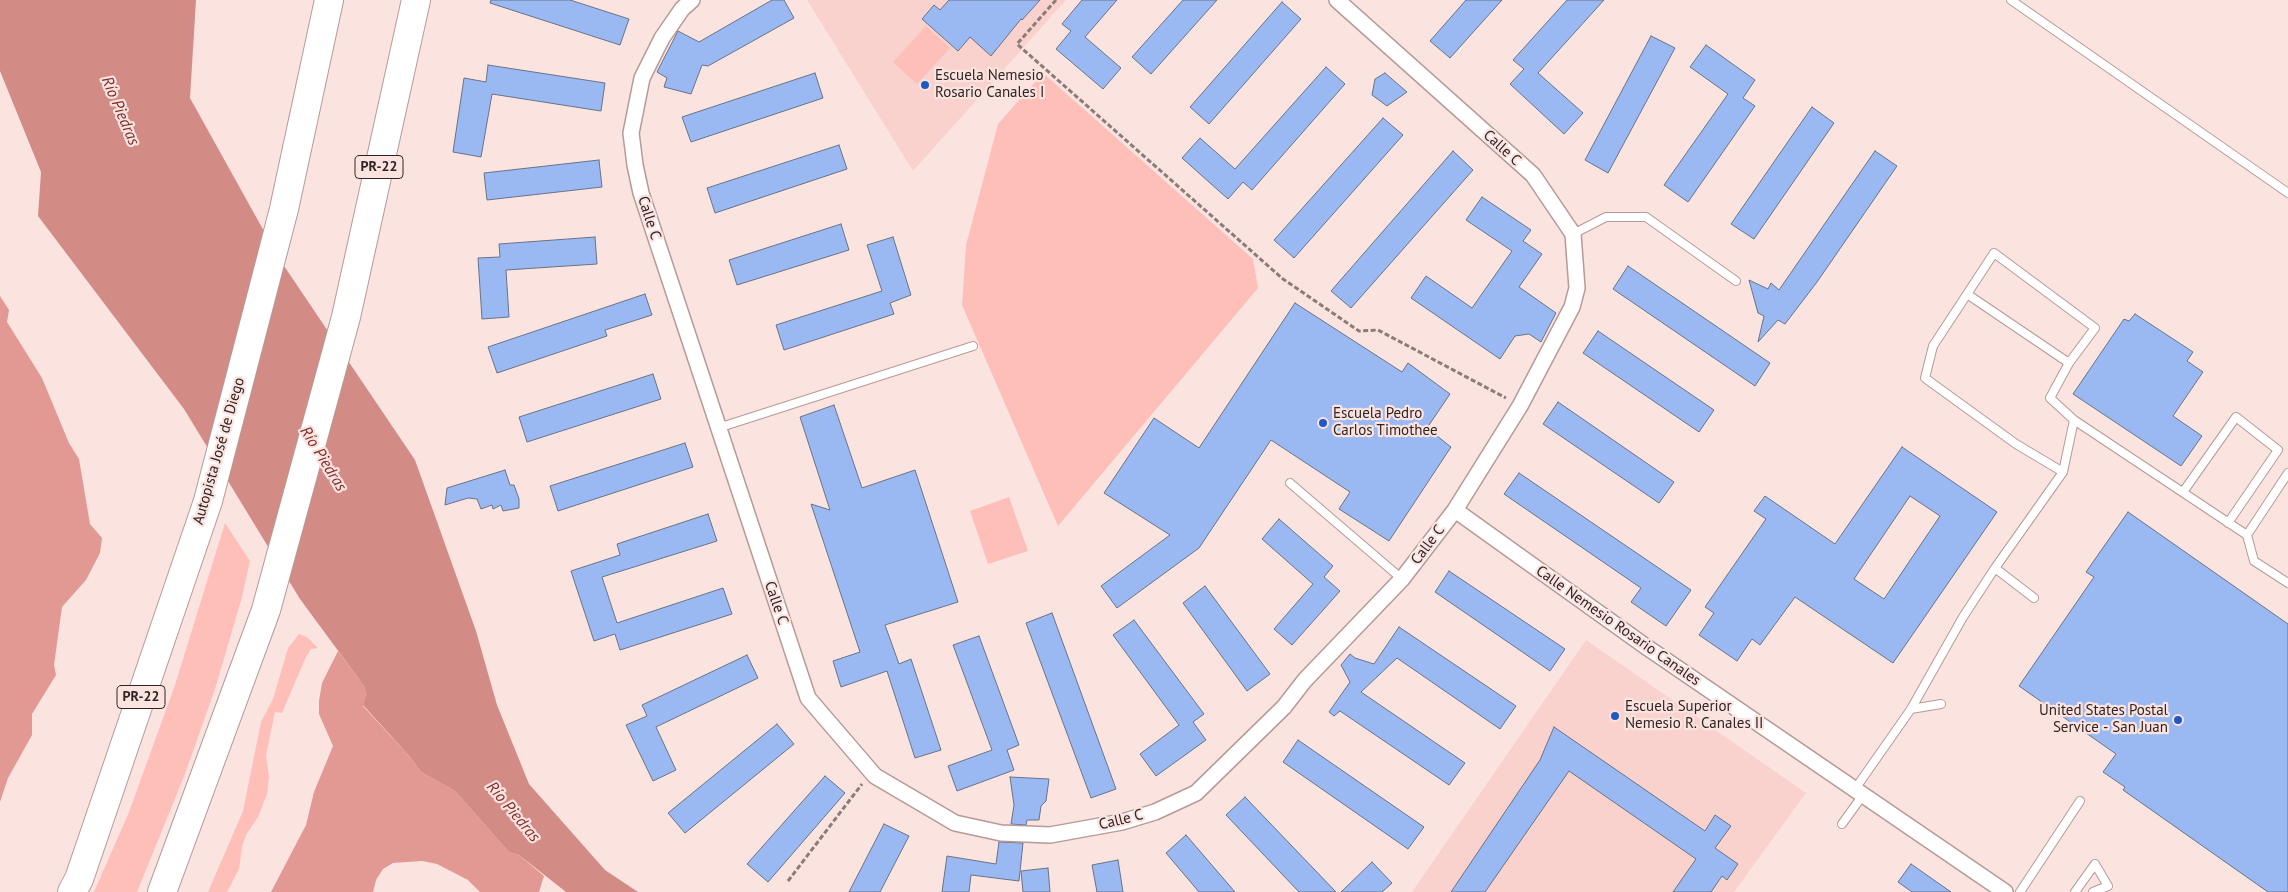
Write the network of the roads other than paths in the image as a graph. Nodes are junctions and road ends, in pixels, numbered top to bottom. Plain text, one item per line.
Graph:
1 (316, 0) edge
2 (329, 0) edge
3 (692, 0) edge
4 (1337, 0) edge
5 (2011, 0) edge
6 (417, 6) edge
7 (320, 47) junction
8 (2288, 193) edge
9 (1573, 234) junction
10 (1736, 281) dead end
11 (1967, 294) junction
12 (973, 346) dead end
13 (2069, 363) junction
14 (2074, 420) junction
15 (717, 428) junction
16 (2063, 472) junction
17 (2288, 473) edge
18 (1290, 483) dead end
19 (2182, 492) junction
20 (1455, 510) junction
21 (2228, 523) junction
22 (2247, 535) junction
23 (1995, 568) junction
24 (1402, 579) junction
25 (2288, 583) edge
26 (2034, 598) dead end
27 (1941, 704) dead end
28 (1911, 709) junction
29 (1859, 792) junction
30 (2080, 801) dead end
31 (1842, 824) dead end
32 (72, 892) edge
33 (162, 892) edge
34 (2005, 892) edge
35 (2020, 892) edge
36 (2075, 892) edge
37 (2093, 892) edge

1 - 7 highway
2 - 7 highway, Autopista José de Diego / PR-22
3 - 15 street, Calle C
4 - 9 street, Calle C
5 - 8 lane
6 - 33 highway, PR-22
7 - 32 highway, Autopista José de Diego / PR-22
9 - 10 lane
9 - 20 street, Calle C
11 - 13 lane
11 - 13 lane
11 - 16 lane
12 - 15 lane
13 - 14 lane
14 - 16 lane
14 - 19 lane
15 - 24 street, Calle C
16 - 23 lane
17 - 22 lane
18 - 24 lane
19 - 21 lane
19 - 21 lane
20 - 24 street, Calle C
20 - 29 street, Calle Nemesio Rosario Canales
21 - 22 lane
22 - 25 lane
23 - 26 lane
23 - 28 lane
27 - 28 lane
28 - 29 lane
29 - 31 lane
29 - 34 street, Calle Nemesio Rosario Canales
30 - 35 lane
36 - 37 lane

